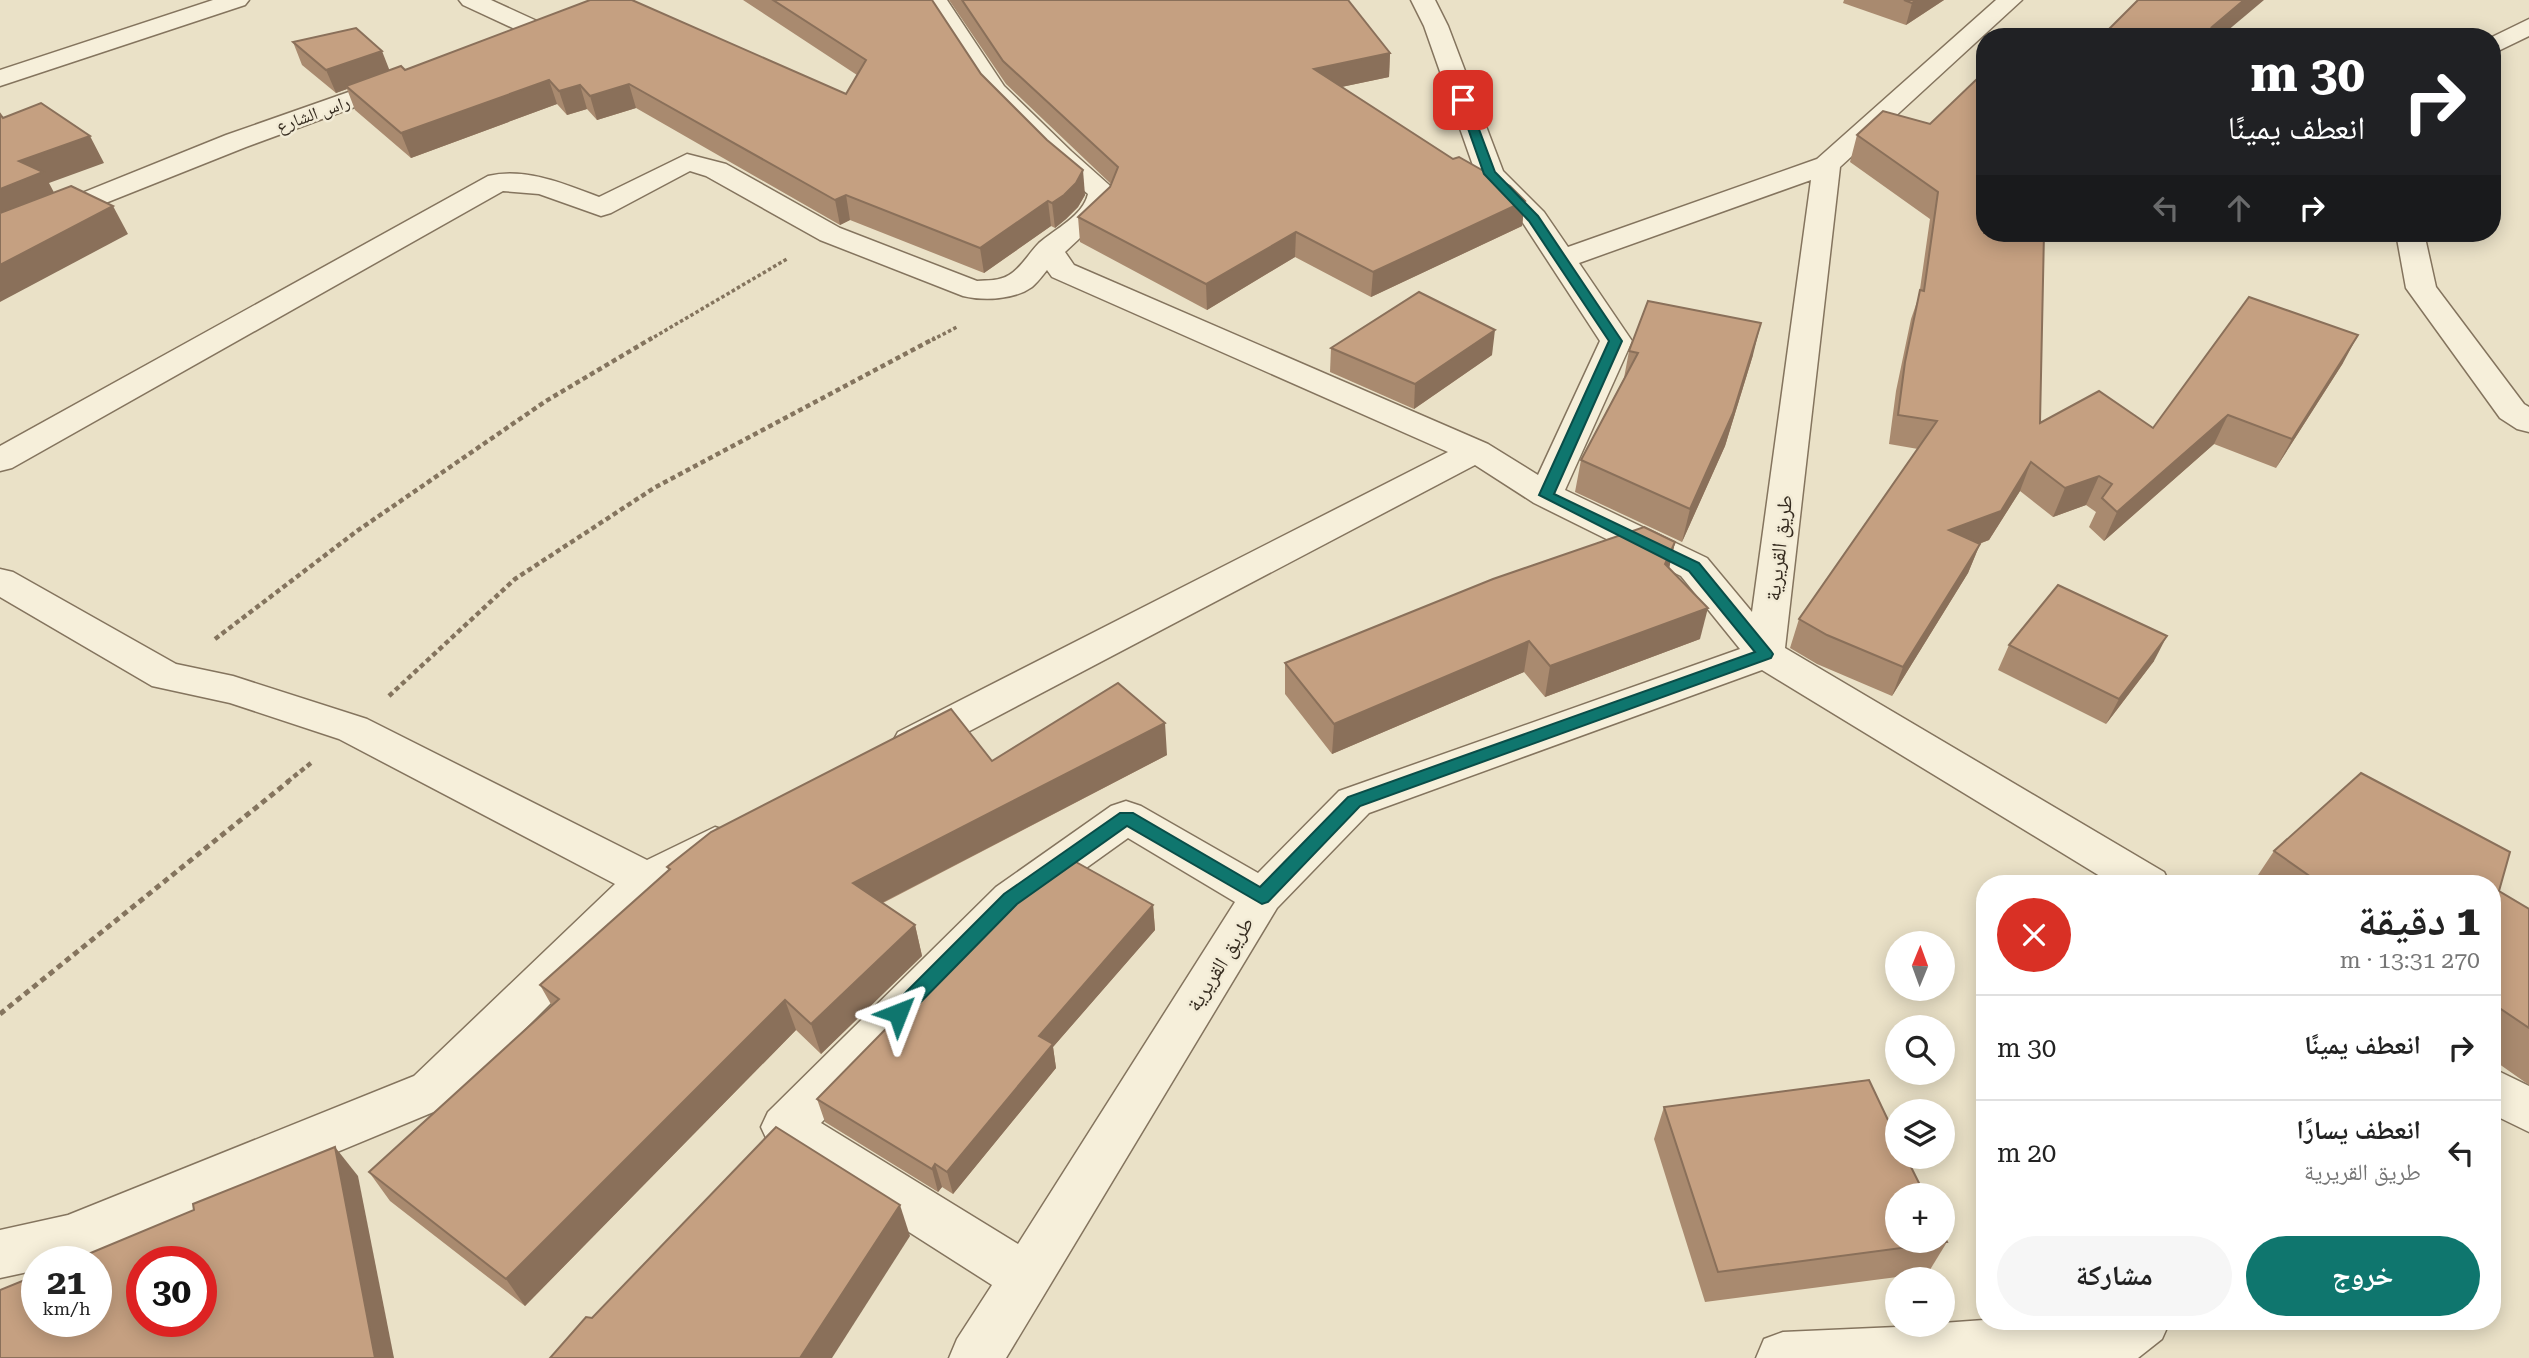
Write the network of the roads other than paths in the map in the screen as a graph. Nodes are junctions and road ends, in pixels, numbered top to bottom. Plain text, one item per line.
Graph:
1 (237, 0) edge
2 (471, 0) edge
3 (935, 0) edge
4 (1423, 0) edge
5 (2010, 0) edge
6 (567, 23) edge
7 (2529, 26) edge
8 (1979, 28) edge
9 (1976, 31) edge
10 (541, 32) junction
11 (2501, 42) edge
12 (503, 45) edge
13 (427, 73) edge
14 (0, 78) edge
15 (1827, 165) junction
16 (0, 236) edge
17 (2412, 242) edge
18 (1049, 250) junction
19 (1560, 260) junction
20 (2529, 422) edge
21 (1476, 451) junction
22 (0, 460) edge
23 (1546, 495) junction
24 (0, 580) edge
25 (1765, 654) junction
26 (882, 758) edge
27 (746, 829) edge
28 (2134, 875) edge
29 (647, 880) junction
30 (1262, 897) junction
31 (2501, 1094) edge
32 (2529, 1111) edge
33 (0, 1254) edge
34 (1026, 1278) junction
35 (2134, 1339) edge
36 (976, 1358) edge
37 (1783, 1358) edge

1 - 14 street
2 - 10 street
3 - 18 street
4 - 19 street
5 - 8 street
6 - 10 street
7 - 11 street
9 - 15 street
10 - 12 street
13 - 16 street, راس الشارع
15 - 19 street
15 - 25 street, طريق القريرية
17 - 20 street
18 - 21 street
18 - 22 street
19 - 23 street
21 - 23 street
21 - 26 street
23 - 25 street
24 - 29 street
25 - 28 street
25 - 30 street, طريق القريرية
27 - 29 street
29 - 33 street
30 - 34 street, طريق القريرية
30 - 34 street
31 - 32 street
34 - 36 street, طريق القريرية
35 - 37 street

